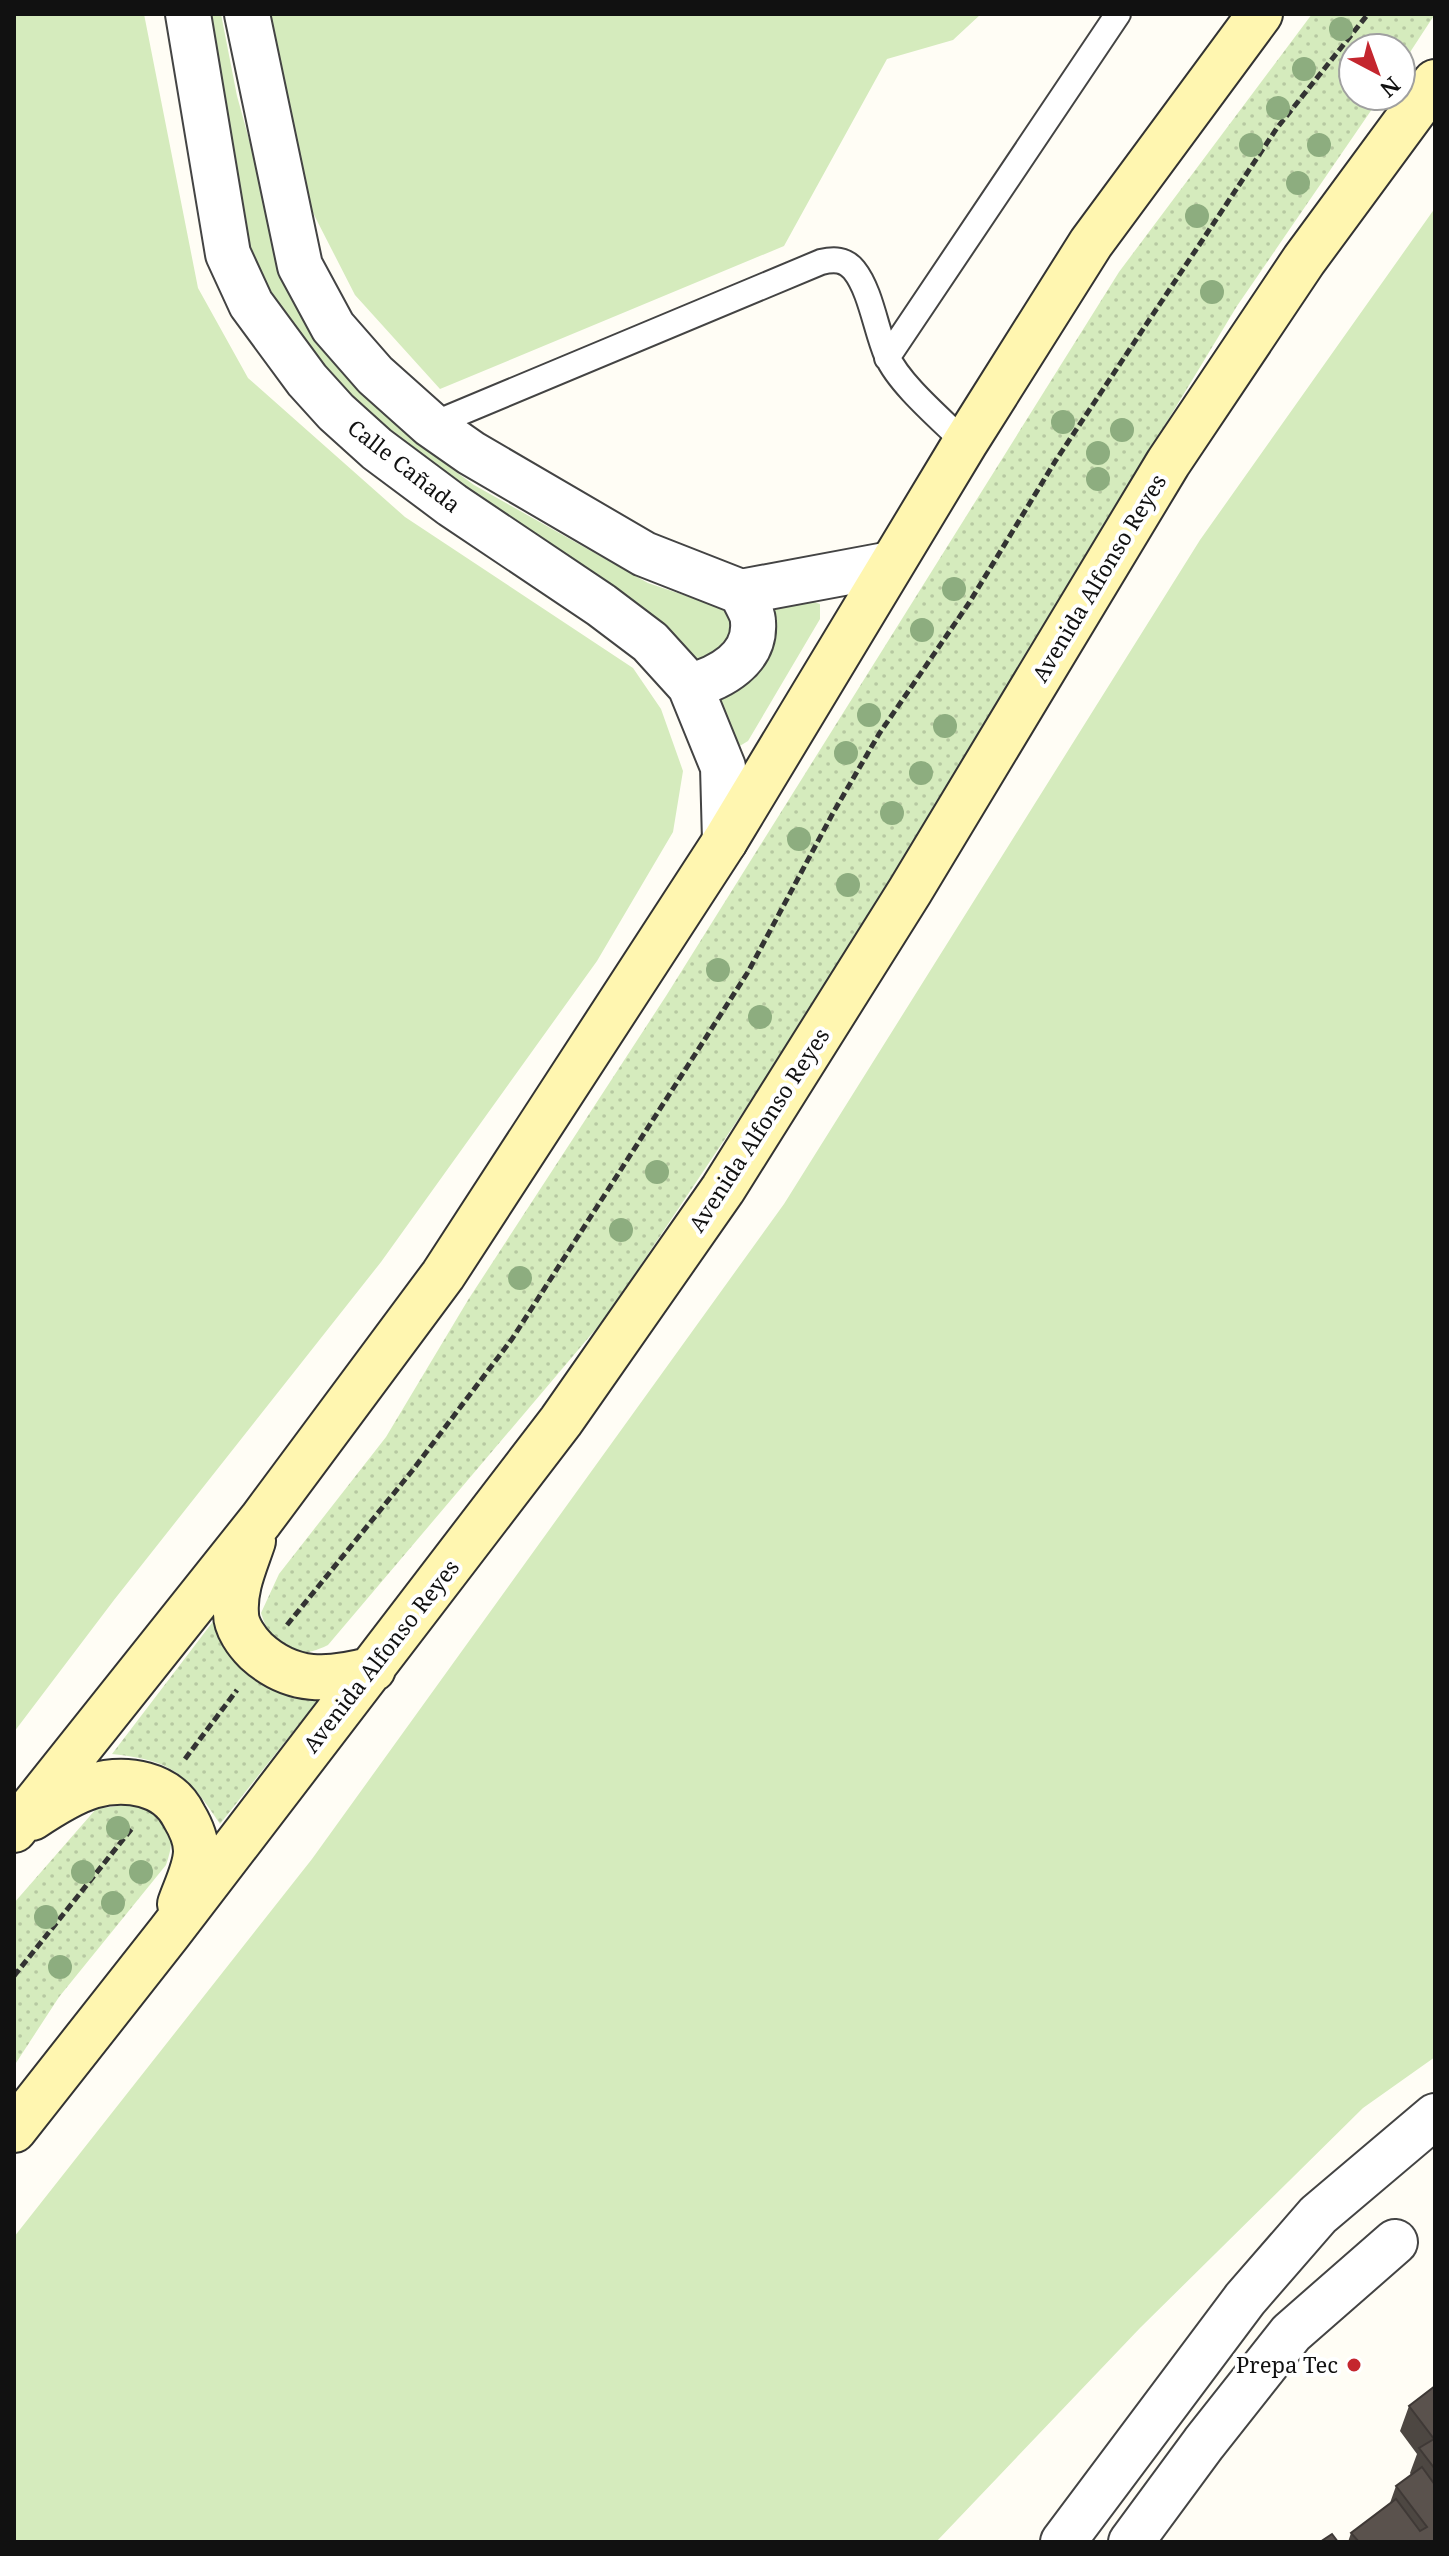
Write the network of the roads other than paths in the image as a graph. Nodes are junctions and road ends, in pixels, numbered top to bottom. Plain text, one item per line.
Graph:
1 (188, 14) edge
2 (247, 14) edge
3 (1118, 14) edge
4 (1260, 14) edge
5 (1435, 82) edge
6 (887, 358) junction
7 (431, 425) junction
8 (965, 443) junction
9 (891, 564) junction
10 (741, 592) junction
11 (690, 686) junction
12 (725, 841) junction
13 (261, 1520) junction
14 (373, 1669) junction
15 (14, 1830) edge
16 (169, 1933) junction
17 (1435, 2116) edge
18 (14, 2130) edge
19 (1395, 2242) dead end
20 (1245, 2299) junction
21 (1291, 2333) junction
22 (1063, 2542) edge
23 (1131, 2542) edge

1 - 11 street, Calle Cañada
2 - 7 street
3 - 6 lane
4 - 8 main road
5 - 14 main road, Avenida Alfonso Reyes
6 - 7 lane
6 - 8 lane
7 - 10 street
8 - 9 main road
9 - 10 street
9 - 12 main road
10 - 11 street
11 - 12 street, Calle Cañada
12 - 13 main road
13 - 14 main road
13 - 15 main road
14 - 16 main road, Avenida Alfonso Reyes
15 - 16 main road
16 - 18 main road, Avenida Alfonso Reyes
17 - 20 street
19 - 21 street
20 - 21 street
20 - 22 street
21 - 23 street

